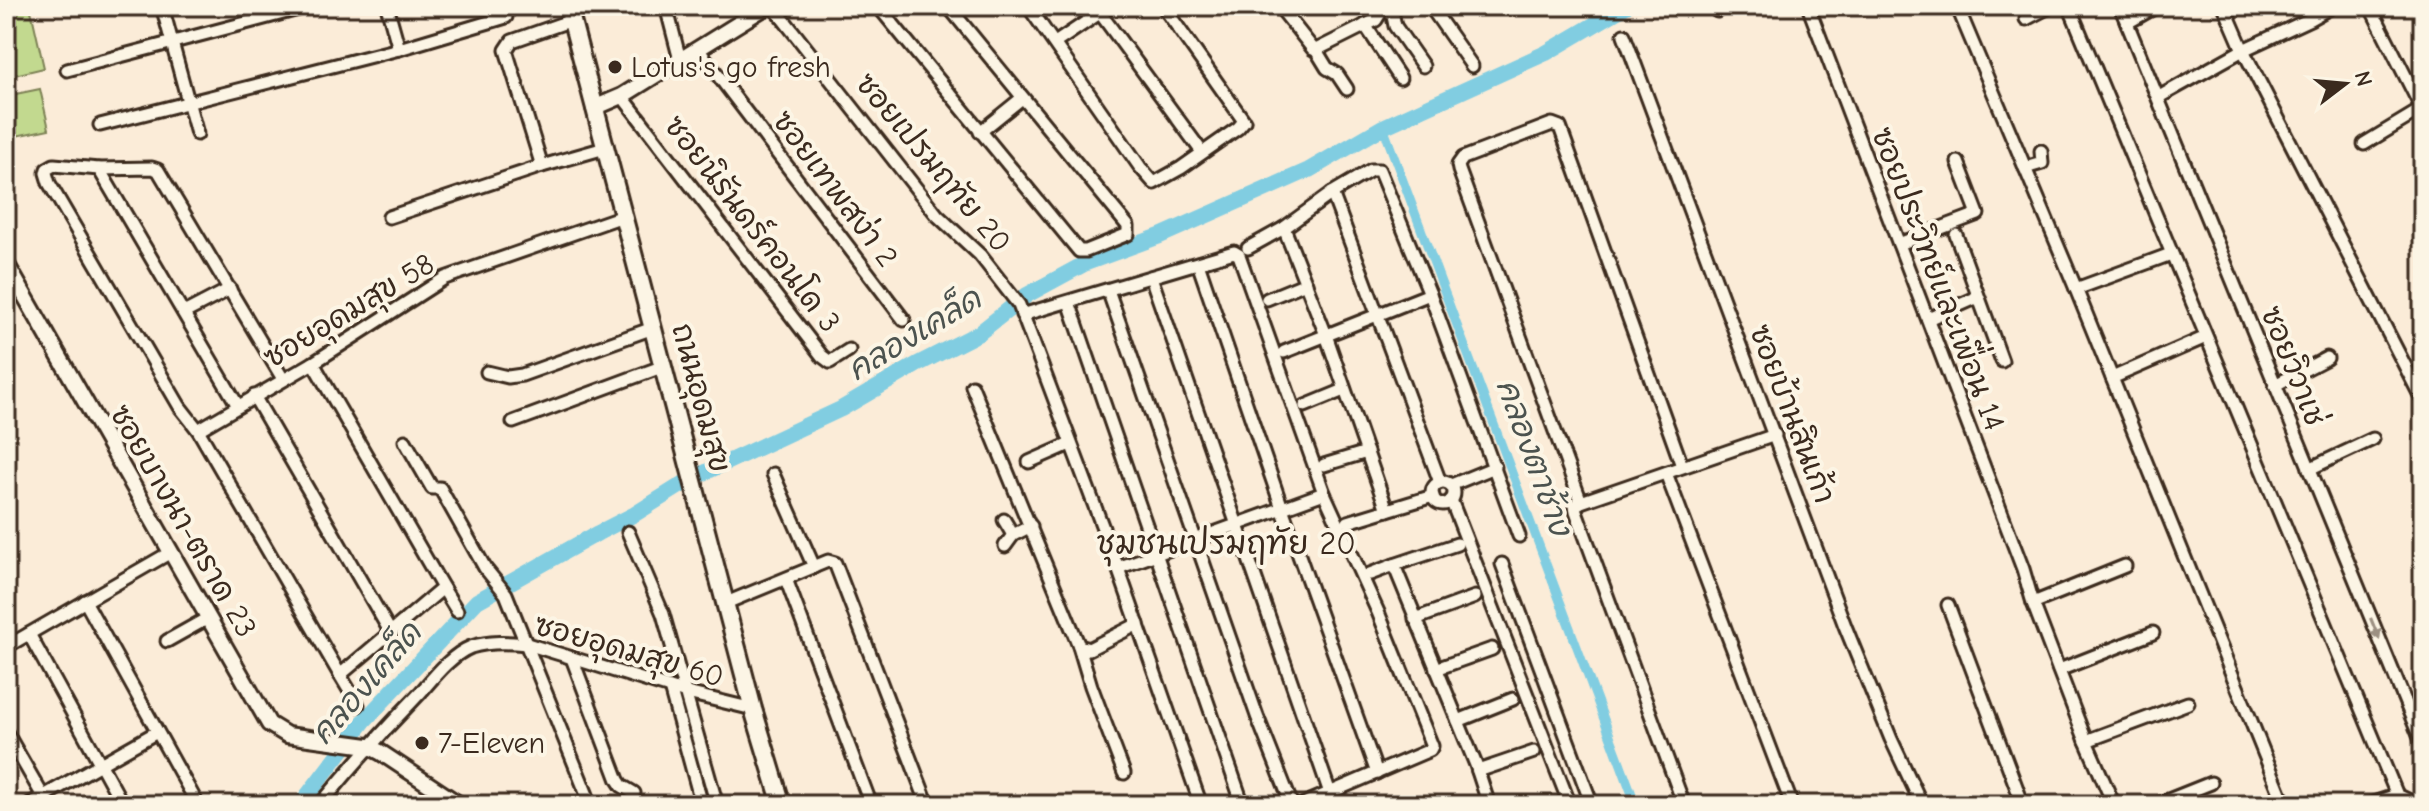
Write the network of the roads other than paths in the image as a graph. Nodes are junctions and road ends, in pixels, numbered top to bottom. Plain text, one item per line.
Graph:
1 (162, 6) edge
2 (310, 6) edge
3 (387, 6) edge
4 (666, 6) edge
5 (767, 6) edge
6 (773, 6) edge
7 (878, 6) edge
8 (948, 6) edge
9 (1028, 6) edge
10 (1163, 6) edge
11 (1279, 6) edge
12 (1376, 6) edge
13 (1391, 6) edge
14 (1430, 6) edge
15 (1808, 6) edge
16 (1957, 6) edge
17 (2051, 6) edge
18 (2069, 6) edge
19 (2120, 6) edge
20 (2157, 6) edge
21 (2224, 6) edge
22 (2333, 6) edge
23 (2370, 6) edge
24 (1102, 8) edge
25 (570, 13) edge
26 (506, 17) dead end
27 (2026, 19) dead end
28 (2127, 23) junction
29 (1365, 25) junction
30 (1624, 35) dead end
31 (173, 43) junction
32 (1055, 43) junction
33 (399, 49) junction
34 (698, 49) junction
35 (1316, 50) junction
36 (2243, 50) junction
37 (680, 60) junction
38 (1423, 66) dead end
39 (1472, 66) dead end
40 (67, 70) dead end
41 (1400, 78) dead end
42 (1347, 89) dead end
43 (622, 96) junction
44 (2159, 97) junction
45 (1022, 98) junction
46 (189, 103) junction
47 (594, 108) junction
48 (2423, 110) edge
49 (100, 125) dead end
50 (980, 132) junction
51 (197, 134) dead end
52 (2364, 144) dead end
53 (605, 148) junction
54 (2041, 151) dead end
55 (1202, 152) junction
56 (1958, 162) dead end
57 (542, 166) junction
58 (2025, 168) junction
59 (99, 169) junction
60 (1332, 193) junction
61 (623, 216) junction
62 (389, 217) dead end
63 (1284, 228) junction
64 (1956, 235) dead end
65 (1899, 244) junction
66 (1248, 248) dead end
67 (2171, 254) junction
68 (6, 263) edge
69 (1198, 263) junction
70 (1151, 277) junction
71 (1306, 283) junction
72 (230, 289) junction
73 (2076, 289) junction
74 (1108, 290) junction
75 (1430, 294) junction
76 (1978, 297) junction
77 (1267, 299) dead end
78 (1069, 302) junction
79 (1019, 306) junction
80 (184, 313) junction
81 (1378, 314) junction
82 (1928, 319) junction
83 (904, 320) dead end
84 (653, 328) junction
85 (1326, 335) junction
86 (2206, 337) junction
87 (849, 350) dead end
88 (1284, 352) dead end
89 (2327, 358) dead end
90 (2002, 361) dead end
91 (313, 363) junction
92 (664, 366) junction
93 (487, 372) dead end
94 (2112, 378) junction
95 (283, 379) junction
96 (2275, 385) junction
97 (972, 386) dead end
98 (1344, 390) junction
99 (254, 396) junction
100 (2423, 401) edge
101 (238, 406) junction
102 (1305, 406) dead end
103 (513, 422) dead end
104 (198, 430) junction
105 (1775, 435) junction
106 (2373, 439) dead end
107 (405, 441) dead end
108 (1070, 444) junction
109 (1367, 452) junction
110 (1029, 462) dead end
111 (1324, 465) dead end
112 (1682, 466) junction
113 (1495, 467) junction
114 (2309, 469) junction
115 (1666, 473) junction
116 (773, 474) dead end
117 (1446, 483) junction
118 (1324, 493) junction
119 (1433, 496) junction
120 (1451, 500) junction
121 (1581, 502) junction
122 (1282, 508) junction
123 (1387, 510) junction
124 (1004, 520) dead end
125 (1348, 522) dead end
126 (1238, 524) junction
127 (1031, 526) junction
128 (628, 532) dead end
129 (1013, 535) junction
130 (1519, 536) dead end
131 (1197, 539) junction
132 (1457, 544) dead end
133 (1005, 546) dead end
134 (171, 552) junction
135 (1156, 554) junction
136 (1502, 564) dead end
137 (1394, 565) junction
138 (2125, 566) dead end
139 (814, 567) junction
140 (1118, 568) junction
141 (1370, 574) dead end
142 (786, 579) junction
143 (443, 588) junction
144 (1475, 597) dead end
145 (85, 601) junction
146 (726, 603) junction
147 (2033, 603) junction
148 (1948, 605) dead end
149 (457, 611) dead end
150 (208, 618) junction
151 (1415, 619) junction
152 (1138, 624) junction
153 (391, 633) junction
154 (2153, 633) dead end
155 (29, 634) junction
156 (167, 641) dead end
157 (527, 644) junction
158 (1079, 646) junction
159 (6, 647) edge
160 (1492, 649) dead end
161 (572, 658) junction
162 (1436, 669) junction
163 (2059, 670) junction
164 (340, 675) junction
165 (670, 688) junction
166 (687, 693) junction
167 (1513, 699) dead end
168 (2188, 703) dead end
169 (358, 705) dead end
170 (753, 709) junction
171 (1458, 721) junction
172 (6, 732) edge
173 (157, 732) junction
174 (2086, 741) junction
175 (363, 745) junction
176 (2423, 745) edge
177 (1534, 752) dead end
178 (101, 765) junction
179 (1478, 771) junction
180 (1124, 773) dead end
181 (1377, 773) junction
182 (2211, 783) dead end
183 (634, 793) dead end
184 (1330, 793) junction
185 (2397, 795) junction
186 (46, 801) edge
187 (28, 805) edge
188 (123, 805) edge
189 (198, 805) edge
190 (320, 805) edge
191 (460, 805) edge
192 (591, 805) edge
193 (702, 805) edge
194 (717, 805) edge
195 (782, 805) edge
196 (871, 805) edge
197 (928, 805) edge
198 (1201, 805) edge
199 (1243, 805) edge
200 (1292, 805) edge
201 (1301, 805) edge
202 (1489, 805) edge
203 (1570, 805) edge
204 (1592, 805) edge
205 (1684, 805) edge
206 (1792, 805) edge
207 (1922, 805) edge
208 (2023, 805) edge
209 (2114, 805) edge
210 (2156, 805) edge
211 (2285, 805) edge
212 (2367, 805) edge
213 (2418, 805) edge

1 - 31 street
2 - 31 street
3 - 33 street
4 - 37 street
5 - 34 street
6 - 79 street, ซอยเปรมฤทัย 20
7 - 50 street
8 - 45 street
9 - 32 street
10 - 55 street
11 - 35 street
12 - 29 street
13 - 38 street
14 - 39 street
15 - 65 street, ซอยประวิทย์และเพื่อน 14
16 - 58 street
17 - 27 street
18 - 67 street
19 - 28 street, ซอยวิวาเช่
20 - 28 street
21 - 36 street
22 - 36 street
23 - 48 street
24 - 32 street
24 - 55 street
25 - 47 main road, ถนนอุดมสุข
25 - 57 street
26 - 33 street
28 - 44 street, ซอยวิวาเช่
29 - 35 street
29 - 41 street
30 - 105 street, ซอยบ้านสินเก้า
31 - 40 street
31 - 46 street
32 - 55 street
33 - 46 street
34 - 37 street
34 - 83 street, ซอยเทพสง่า 2
35 - 42 street
36 - 44 street
36 - 100 street
37 - 43 street
43 - 47 street
43 - 87 street, ซอยนิรันดร์คอนโด 3
44 - 96 street, ซอยวิวาเช่
45 - 50 street
45 - 50 street
46 - 49 street
46 - 51 street
47 - 53 main road, ถนนอุดมสุข
48 - 52 street
53 - 57 street
53 - 61 main road, ถนนอุดมสุข
54 - 58 street
56 - 65 street
57 - 62 street
58 - 73 street
59 - 72 street
59 - 80 street
59 - 104 street
60 - 63 street
60 - 75 street
60 - 81 street
61 - 84 main road, ถนนอุดมสุข
61 - 91 street, ซอยอุดมสุข 58
63 - 66 street
63 - 71 street
64 - 76 street
65 - 82 street, ซอยประวิทย์และเพื่อน 14
67 - 73 street
67 - 86 street
68 - 134 street, ซอยบางนา-ตราด 23
69 - 70 street
69 - 118 street
69 - 122 street
70 - 74 street
70 - 126 street
71 - 77 street
71 - 85 street
72 - 80 street
72 - 95 street
73 - 94 street
74 - 78 street
74 - 131 street
75 - 81 street
75 - 113 street
76 - 82 street
76 - 90 street
78 - 79 street
78 - 135 street
79 - 108 street, ซอยเปรมฤทัย 20
80 - 101 street
81 - 85 street
81 - 117 street
82 - 147 street, ซอยประวิทย์และเพื่อน 14
84 - 92 main road, ถนนอุดมสุข
84 - 93 street
85 - 88 street
85 - 98 street
86 - 94 street
86 - 185 street
89 - 96 street
91 - 95 street, ซอยอุดมสุข 58
91 - 143 street
92 - 103 street
92 - 146 main road, ถนนอุดมสุข
94 - 211 street
95 - 99 street, ซอยอุดมสุข 58
96 - 114 street, ซอยวิวาเช่
97 - 127 street
98 - 102 street
98 - 109 street
99 - 101 street, ซอยอุดมสุข 58
99 - 153 street
101 - 104 street, ซอยอุดมสุข 58
104 - 164 street
105 - 112 street
105 - 207 street, ซอยบ้านสินเก้า
106 - 114 street
107 - 157 street
108 - 110 street
108 - 140 street, ซอยเปรมฤทัย 20
109 - 111 street
109 - 123 street
112 - 115 street
112 - 121 street
113 - 117 street
113 - 130 street
114 -> 176 street, ซอยวิวาเช่
115 - 121 street
115 - 206 street
116 - 139 street
117 - 119 street
117 - 120 street
118 - 122 street
118 - 181 street
119 - 120 street
119 - 123 street
120 - 203 street
121 - 205 street
122 - 126 street
122 - 181 street
123 - 125 street
124 - 129 street
126 - 131 street
126 - 184 street
127 - 129 street
127 - 158 street
128 - 166 street
129 - 133 street
131 - 135 street
131 - 200 street
132 - 137 street
134 - 145 street
134 - 150 street, ซอยบางนา-ตราด 23
135 - 140 street
135 - 199 street
136 - 204 street
137 - 141 street
137 - 151 street
138 - 147 street
139 - 142 street
139 - 197 street
140 - 152 street, ซอยเปรมฤทัย 20
142 - 146 street
142 - 196 street
143 - 149 street
143 - 153 street
144 - 151 street
145 - 155 street
145 - 173 street
146 - 170 main road, ถนนอุดมสุข
147 - 163 street, ซอยประวิทย์และเพื่อน 14
148 - 208 street
150 - 156 street
150 - 175 street, ซอยบางนา-ตราด 23
151 - 162 street
152 - 158 street
152 - 198 street, ซอยเปรมฤทัย 20
153 - 164 street
154 - 163 street
155 - 159 street
155 - 178 street
157 - 161 street, ซอยอุดมสุข 60
157 - 175 street, ซอยอุดมสุข 60
157 - 192 street
158 - 180 street
160 - 162 street
161 - 165 street, ซอยอุดมสุข 60
161 - 183 street
162 - 171 street
163 - 174 street, ซอยประวิทย์และเพื่อน 14
164 - 169 street
165 - 166 street, ซอยอุดมสุข 60
165 - 193 street
166 - 170 street, ซอยอุดมสุข 60
166 - 194 street
167 - 171 street
168 - 174 street
170 - 195 main road, ถนนอุดมสุข
171 - 179 street
172 - 186 street
173 - 178 street
173 - 189 street
174 - 209 street, ซอยประวิทย์และเพื่อน 14
175 - 190 street, ซอยอุดมสุข 60
175 - 191 street
177 - 179 street
178 - 186 street
178 - 188 street
179 - 202 street
181 - 184 street
182 - 210 street
184 - 201 street
185 - 212 street
185 - 213 street
186 - 187 street

